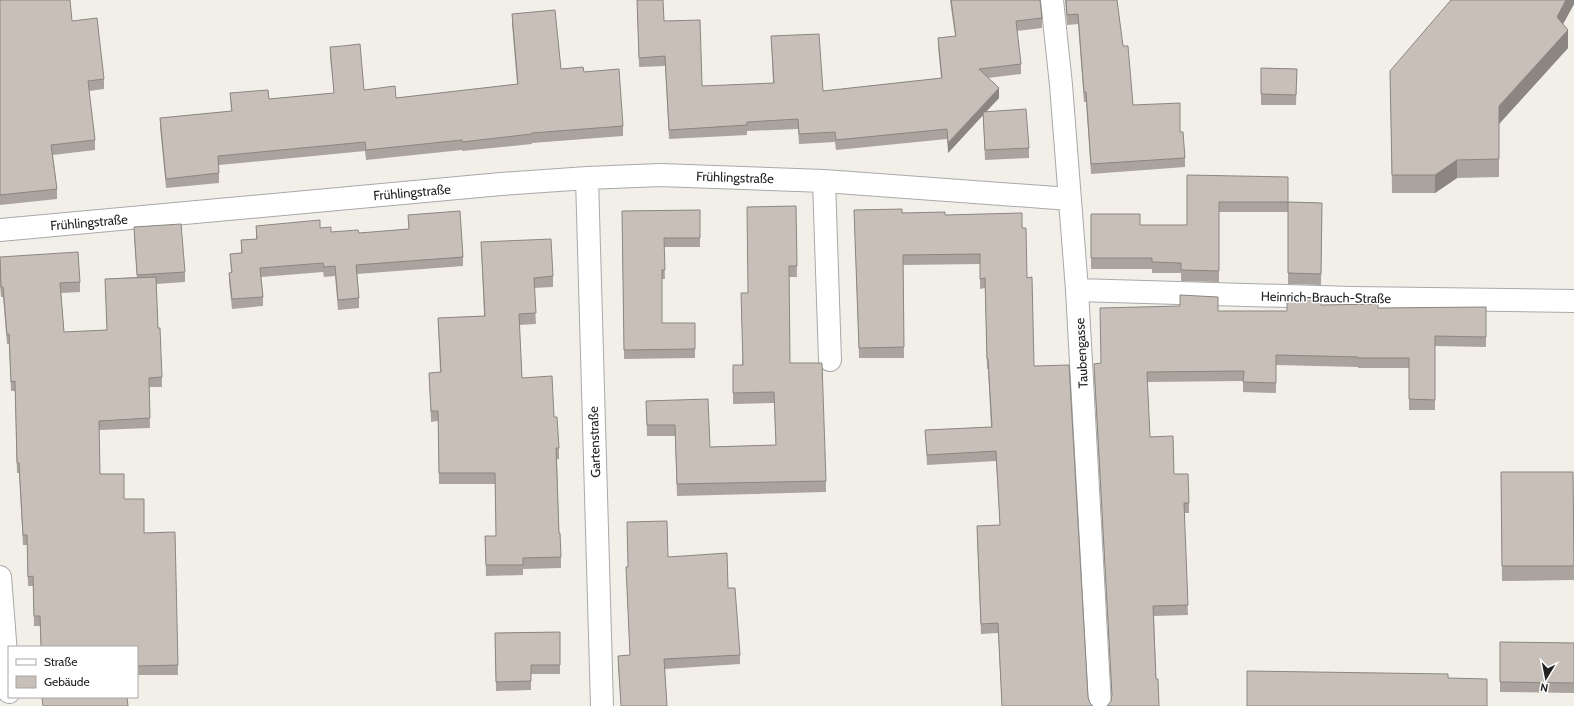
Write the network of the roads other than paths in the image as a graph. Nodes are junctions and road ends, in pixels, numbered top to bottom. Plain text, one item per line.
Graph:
1 (1052, 0) edge
2 (587, 178) junction
3 (824, 181) junction
4 (1070, 199) junction
5 (0, 230) edge
6 (1077, 290) junction
7 (1574, 301) edge
8 (830, 360) dead end
9 (0, 577) edge
10 (8, 679) edge
11 (602, 706) edge
12 (1100, 706) edge

1 - 4 street, Taubengasse
2 - 3 street, Frühlingstraße
2 - 5 street, Frühlingstraße
2 - 11 street, Gartenstraße
3 - 4 street, Frühlingstraße
3 - 8 street
4 - 6 street, Taubengasse
6 - 7 street, Heinrich-Brauch-Straße
6 - 12 street, Taubengasse
9 - 10 street

